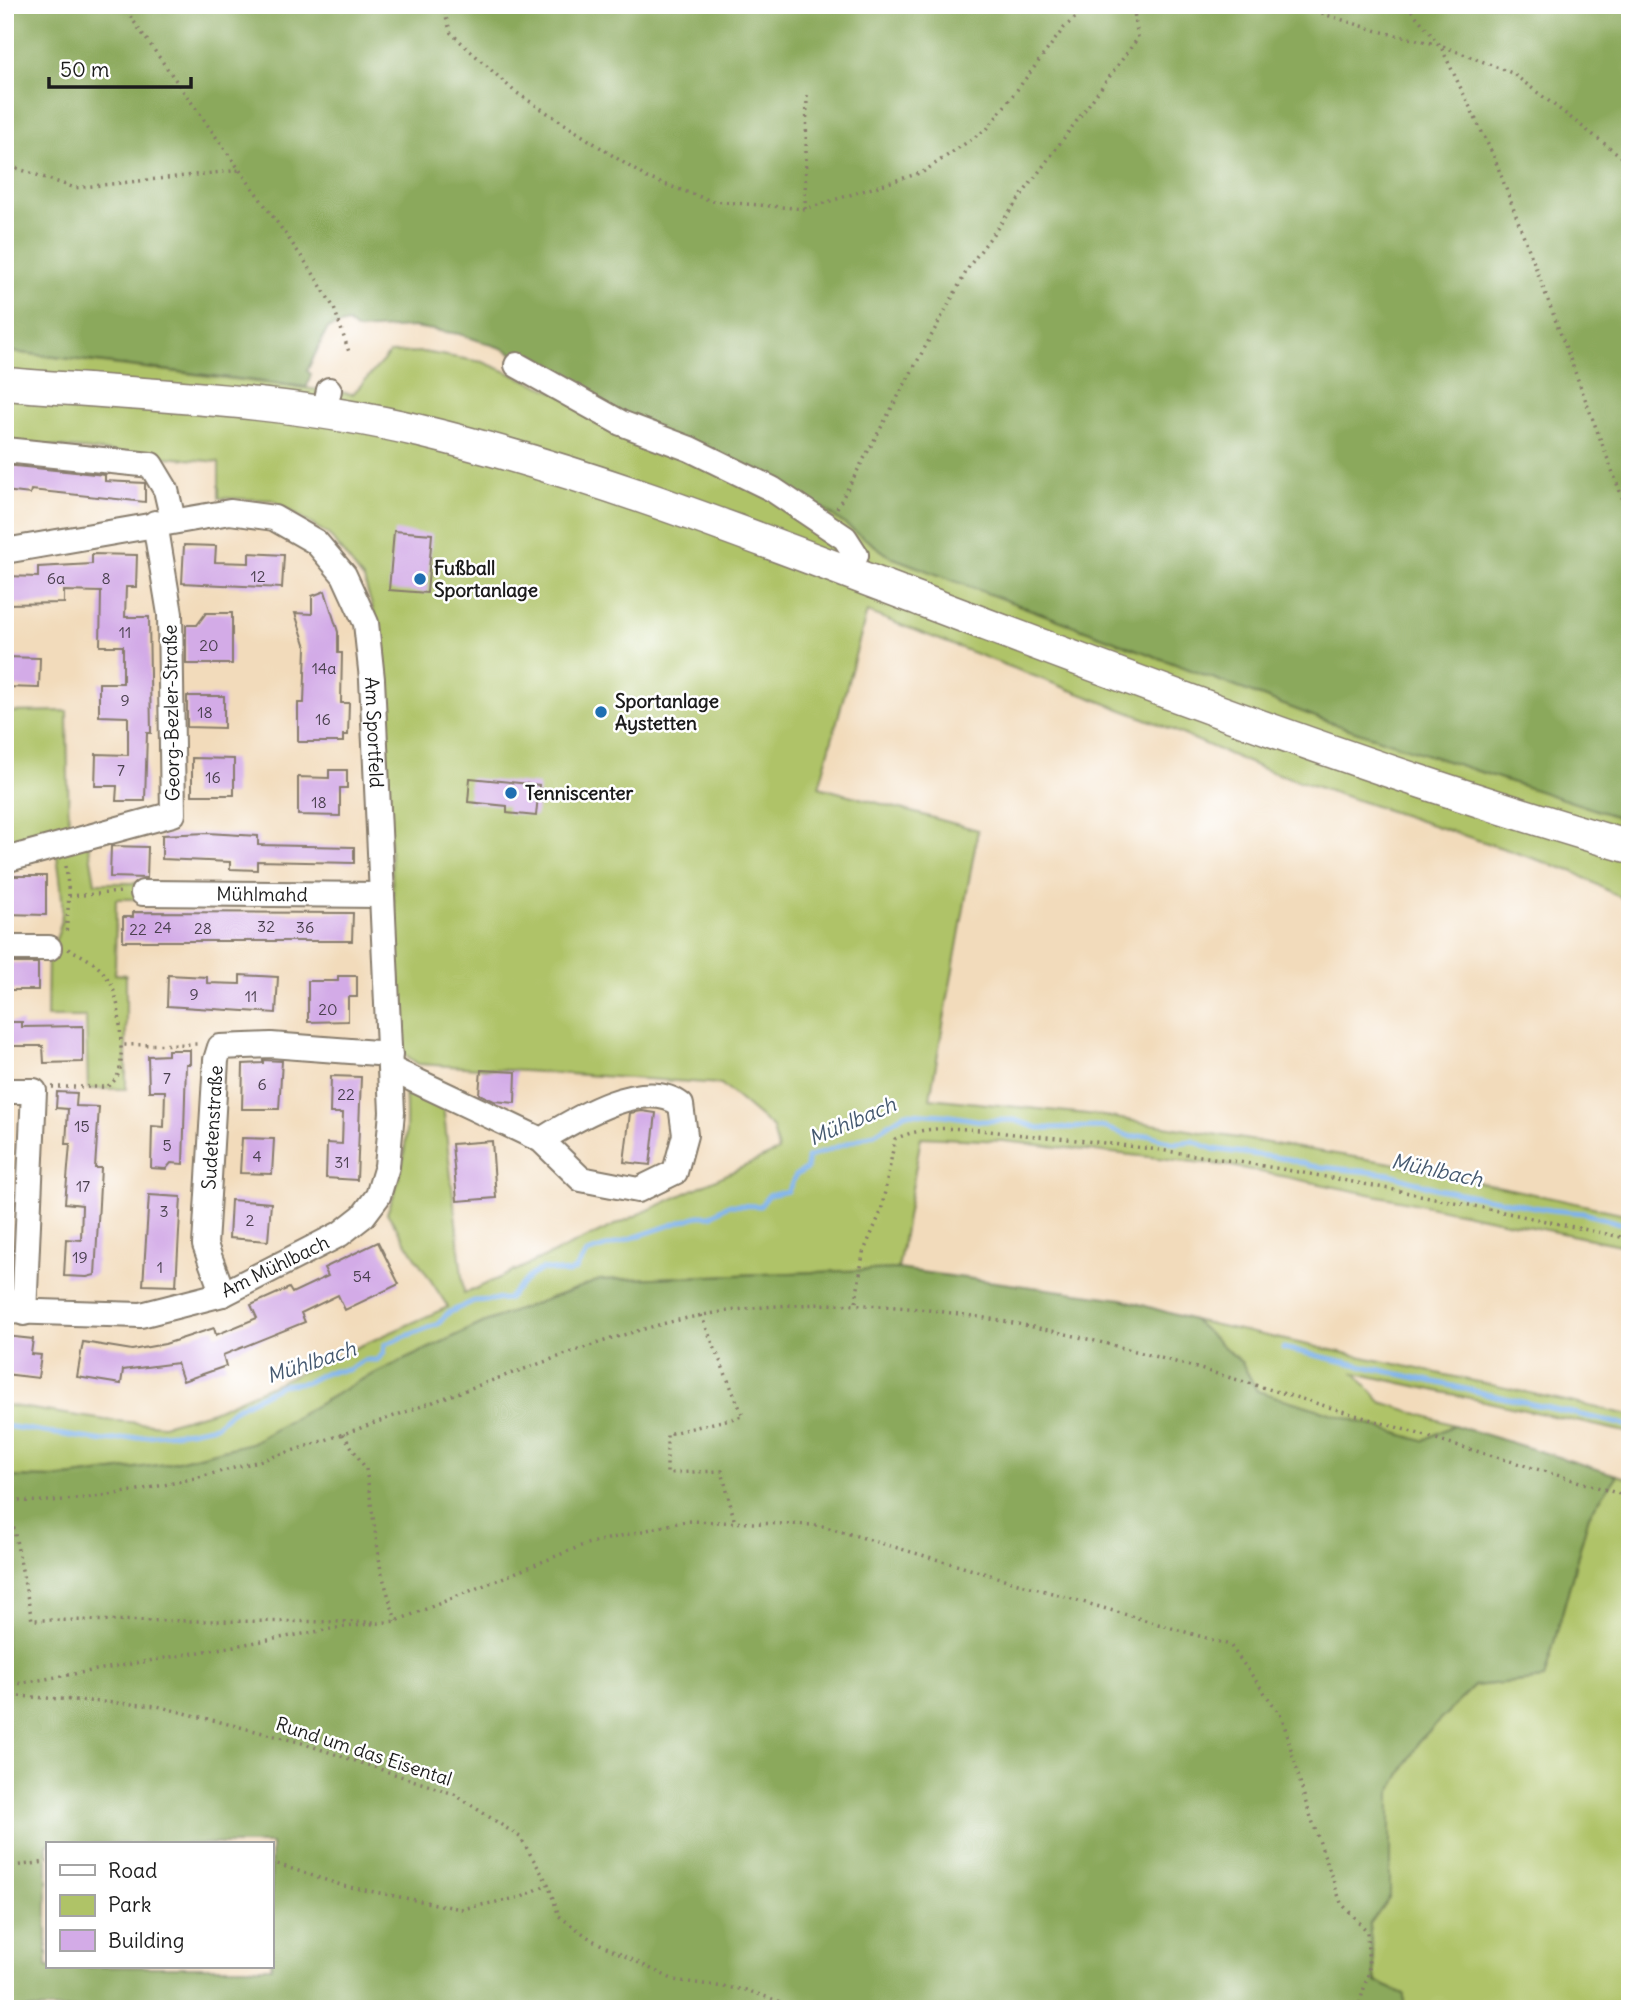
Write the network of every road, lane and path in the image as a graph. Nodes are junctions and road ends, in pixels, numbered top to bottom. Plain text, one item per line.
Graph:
1 (122, 5) edge
2 (442, 5) edge
3 (1089, 5) edge
4 (1133, 5) edge
5 (1295, 5) edge
6 (1407, 5) edge
7 (1440, 45) junction
8 (807, 95) dead end
9 (5, 150) edge
10 (1630, 163) edge
11 (240, 170) junction
12 (805, 209) junction
13 (349, 352) dead end
14 (517, 365) dead end
15 (5, 384) edge
16 (5, 450) edge
17 (1630, 518) edge
18 (164, 522) junction
19 (827, 525) junction
20 (5, 551) edge
21 (850, 573) junction
22 (64, 846) junction
23 (1630, 847) edge
24 (5, 860) edge
25 (143, 893) joint
26 (381, 895) junction
27 (69, 896) junction
28 (5, 948) edge
29 (49, 948) dead end
30 (121, 1045) junction
31 (220, 1047) junction
32 (391, 1070) junction
33 (5, 1091) edge
34 (34, 1091) junction
35 (541, 1140) junction
36 (1630, 1239) edge
37 (223, 1294) junction
38 (856, 1303) junction
39 (14, 1312) edge
40 (701, 1315) junction
41 (343, 1434) junction
42 (1630, 1497) edge
43 (7, 1500) edge
44 (735, 1523) junction
45 (396, 1622) junction
46 (5, 1686) edge
47 (5, 1695) edge
48 (46, 1862) edge
49 (273, 1864) edge
50 (5, 1867) edge
51 (548, 1884) junction
52 (802, 2009) edge
53 (1358, 2009) edge

1 - 11 path
2 - 12 path
3 - 12 path
4 - 19 path
5 - 7 path
6 - 7 path
7 - 10 path
7 - 17 path
8 - 12 path
9 - 11 path
11 - 13 path
14 - 19 street
15 - 21 main road
16 - 18 street
18 - 20 street, Am Sportfeld
18 - 22 street, Georg-Bezler-Straße
18 - 26 street, Am Sportfeld
19 - 21 street
21 - 23 main road
22 - 24 street, Georg-Bezler-Straße
22 - 27 path
25 - 26 street, Mühlmahd
25 - 27 path
26 - 32 street, Am Sportfeld
27 - 30 path
28 - 29 street
30 - 31 path
30 - 34 path
31 - 32 street, Sudetenstraße
31 - 37 street, Sudetenstraße
32 - 35 street
32 - 37 street, Am Mühlbach
33 - 34 street
34 - 39 street
35 - 35 street
36 - 38 path
37 - 39 street, Am Mühlbach
38 - 40 path
38 - 42 path
40 - 41 path
40 - 44 path
41 - 43 path
41 - 45 path
43 - 45 path
44 - 45 path
44 - 53 path
45 - 46 path
47 - 51 path, Rund um das Eisental
48 - 50 path
49 - 51 path
51 - 52 path, Rund um das Eisental

